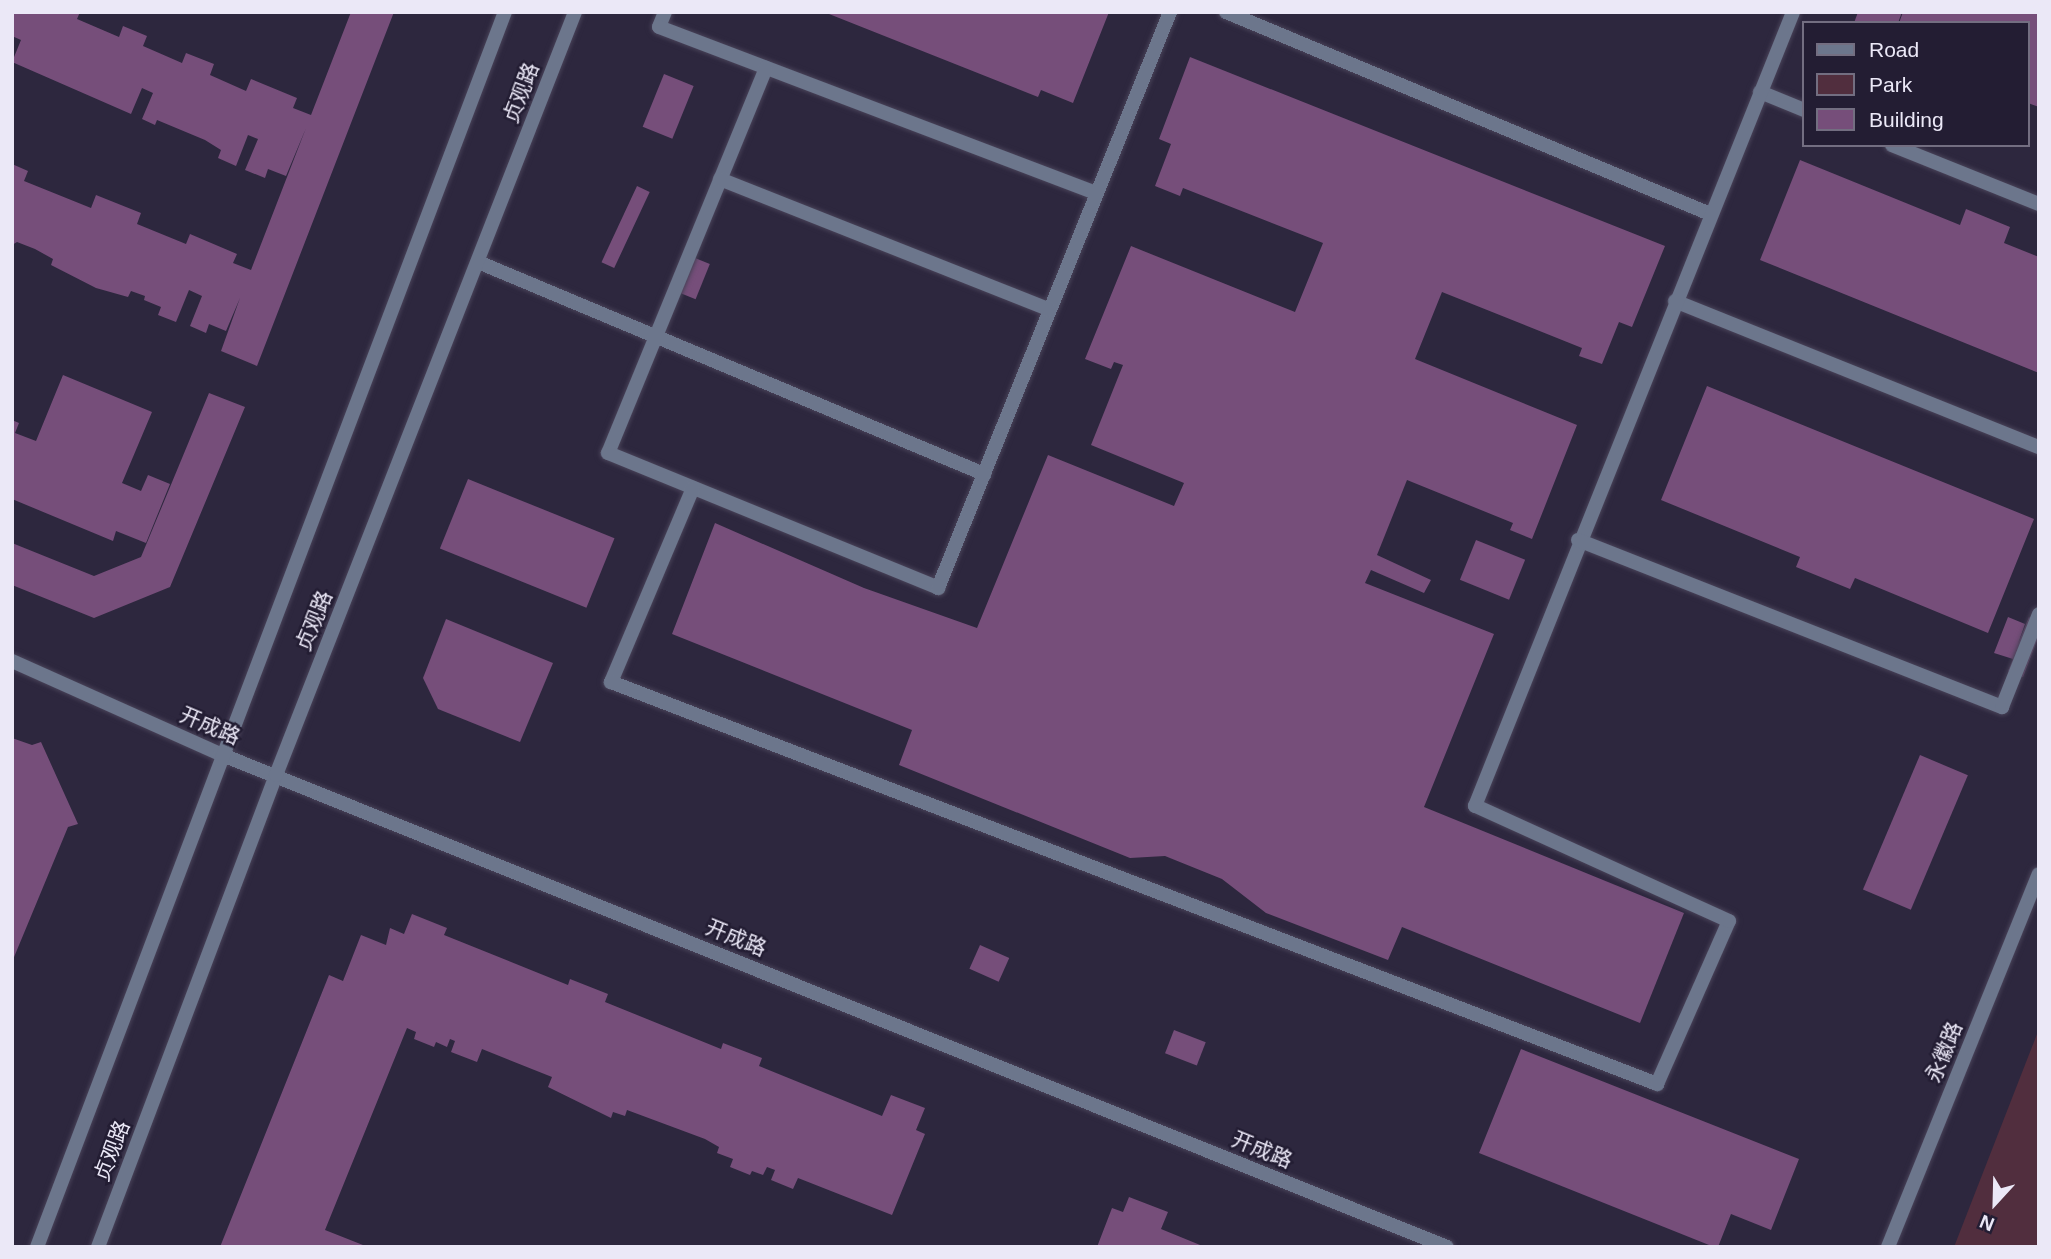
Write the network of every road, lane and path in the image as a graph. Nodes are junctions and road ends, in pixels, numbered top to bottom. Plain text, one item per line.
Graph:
1 (505, 12) edge
2 (575, 12) edge
3 (665, 12) edge
4 (1170, 12) edge
5 (1226, 12) edge
6 (1793, 12) edge
7 (766, 68) junction
8 (1760, 92) junction
9 (1802, 109) edge
10 (1897, 147) edge
11 (720, 179) junction
12 (1096, 193) junction
13 (2039, 204) edge
14 (1710, 214) junction
15 (478, 262) junction
16 (1675, 300) junction
17 (1049, 309) junction
18 (656, 334) junction
19 (2039, 447) edge
20 (984, 474) junction
21 (693, 488) junction
22 (1578, 540) junction
23 (2039, 614) edge
24 (12, 661) edge
25 (220, 754) junction
26 (276, 775) junction
27 (2039, 874) edge
28 (37, 1247) edge
29 (98, 1247) edge
30 (1447, 1247) edge
31 (1888, 1247) edge

1 - 25 street, 贞观路
2 - 15 street, 贞观路
3 - 7 street
4 - 12 street
5 - 14 street
6 - 8 street
7 - 11 street
7 - 12 street
8 - 9 street
8 - 14 street
10 - 13 street
11 - 17 street
11 - 18 street
12 - 17 street
14 - 16 street
15 - 18 street
15 - 26 street, 贞观路
16 - 19 street
16 - 22 street
17 - 20 street
18 - 20 street
18 - 21 street
20 - 21 street
21 - 22 street
22 - 23 street
24 - 25 street, 开成路
25 - 26 street, 开成路
25 - 28 street, 贞观路
26 - 29 street, 贞观路
26 - 30 street, 开成路
27 - 31 street, 永徽路

